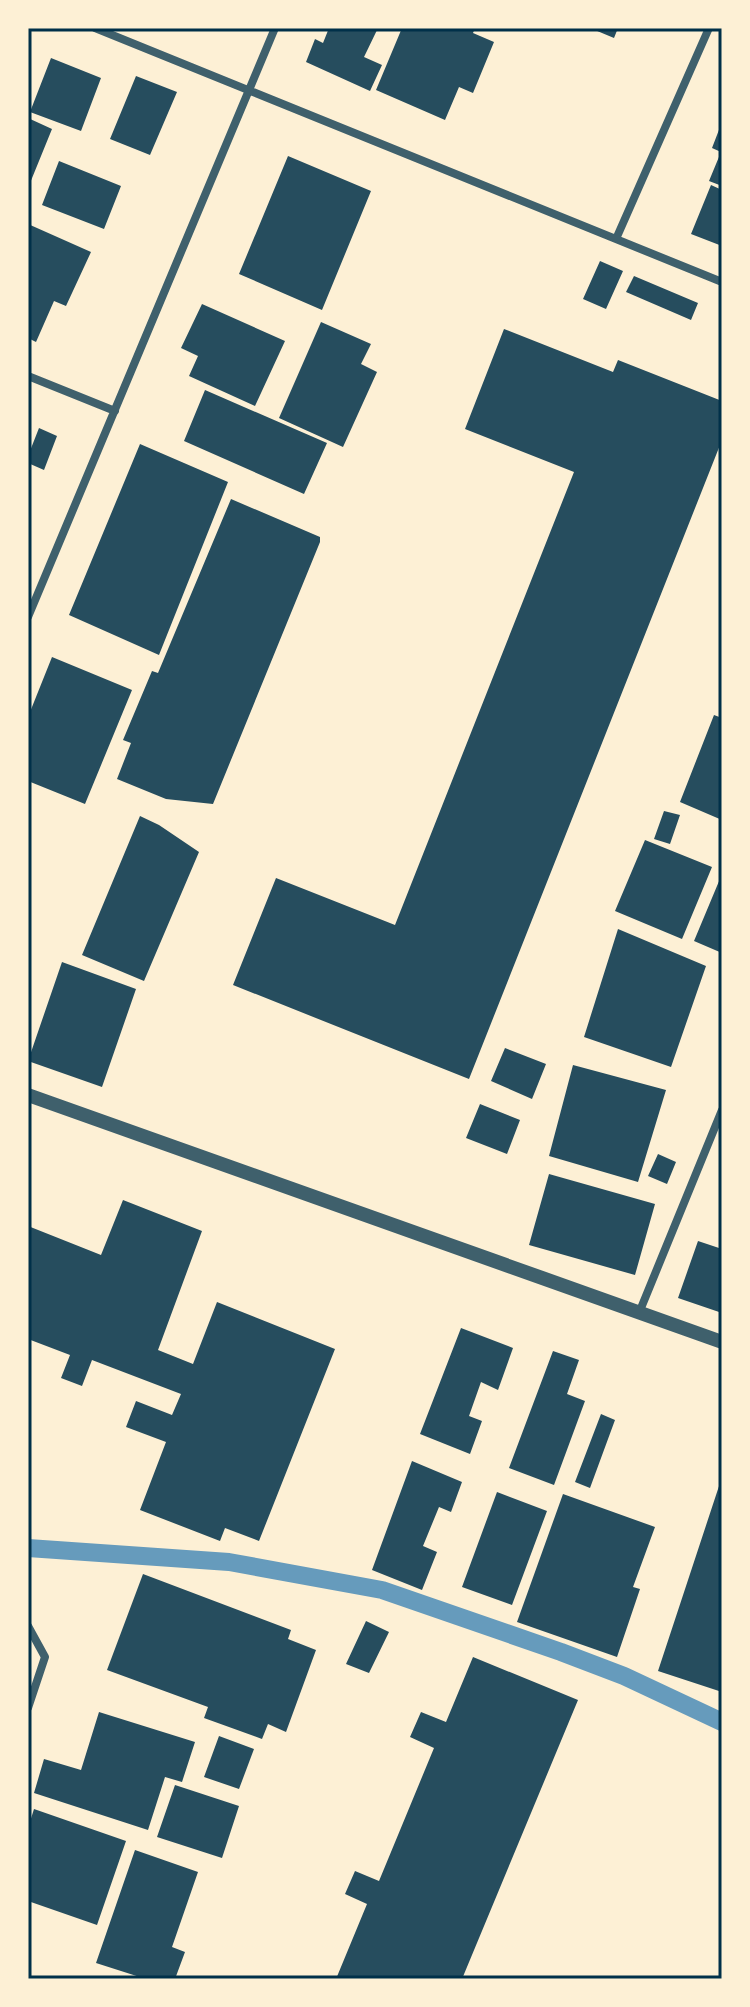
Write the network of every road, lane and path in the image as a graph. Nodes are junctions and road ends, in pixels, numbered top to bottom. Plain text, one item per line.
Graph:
1 (95, 28) edge
2 (275, 28) edge
3 (709, 28) edge
4 (249, 91) junction
5 (616, 239) junction
6 (722, 282) edge
7 (28, 376) edge
8 (115, 411) junction
9 (28, 617) edge
10 (28, 1095) edge
11 (722, 1110) edge
12 (639, 1313) junction
13 (722, 1342) edge
14 (28, 1626) edge
15 (28, 1708) edge

1 - 4 street
2 - 4 street
3 - 5 street
4 - 5 street
4 - 8 street
5 - 6 street
7 - 8 street
8 - 9 street
10 - 12 street
11 - 12 street
12 - 13 street
14 - 15 street

